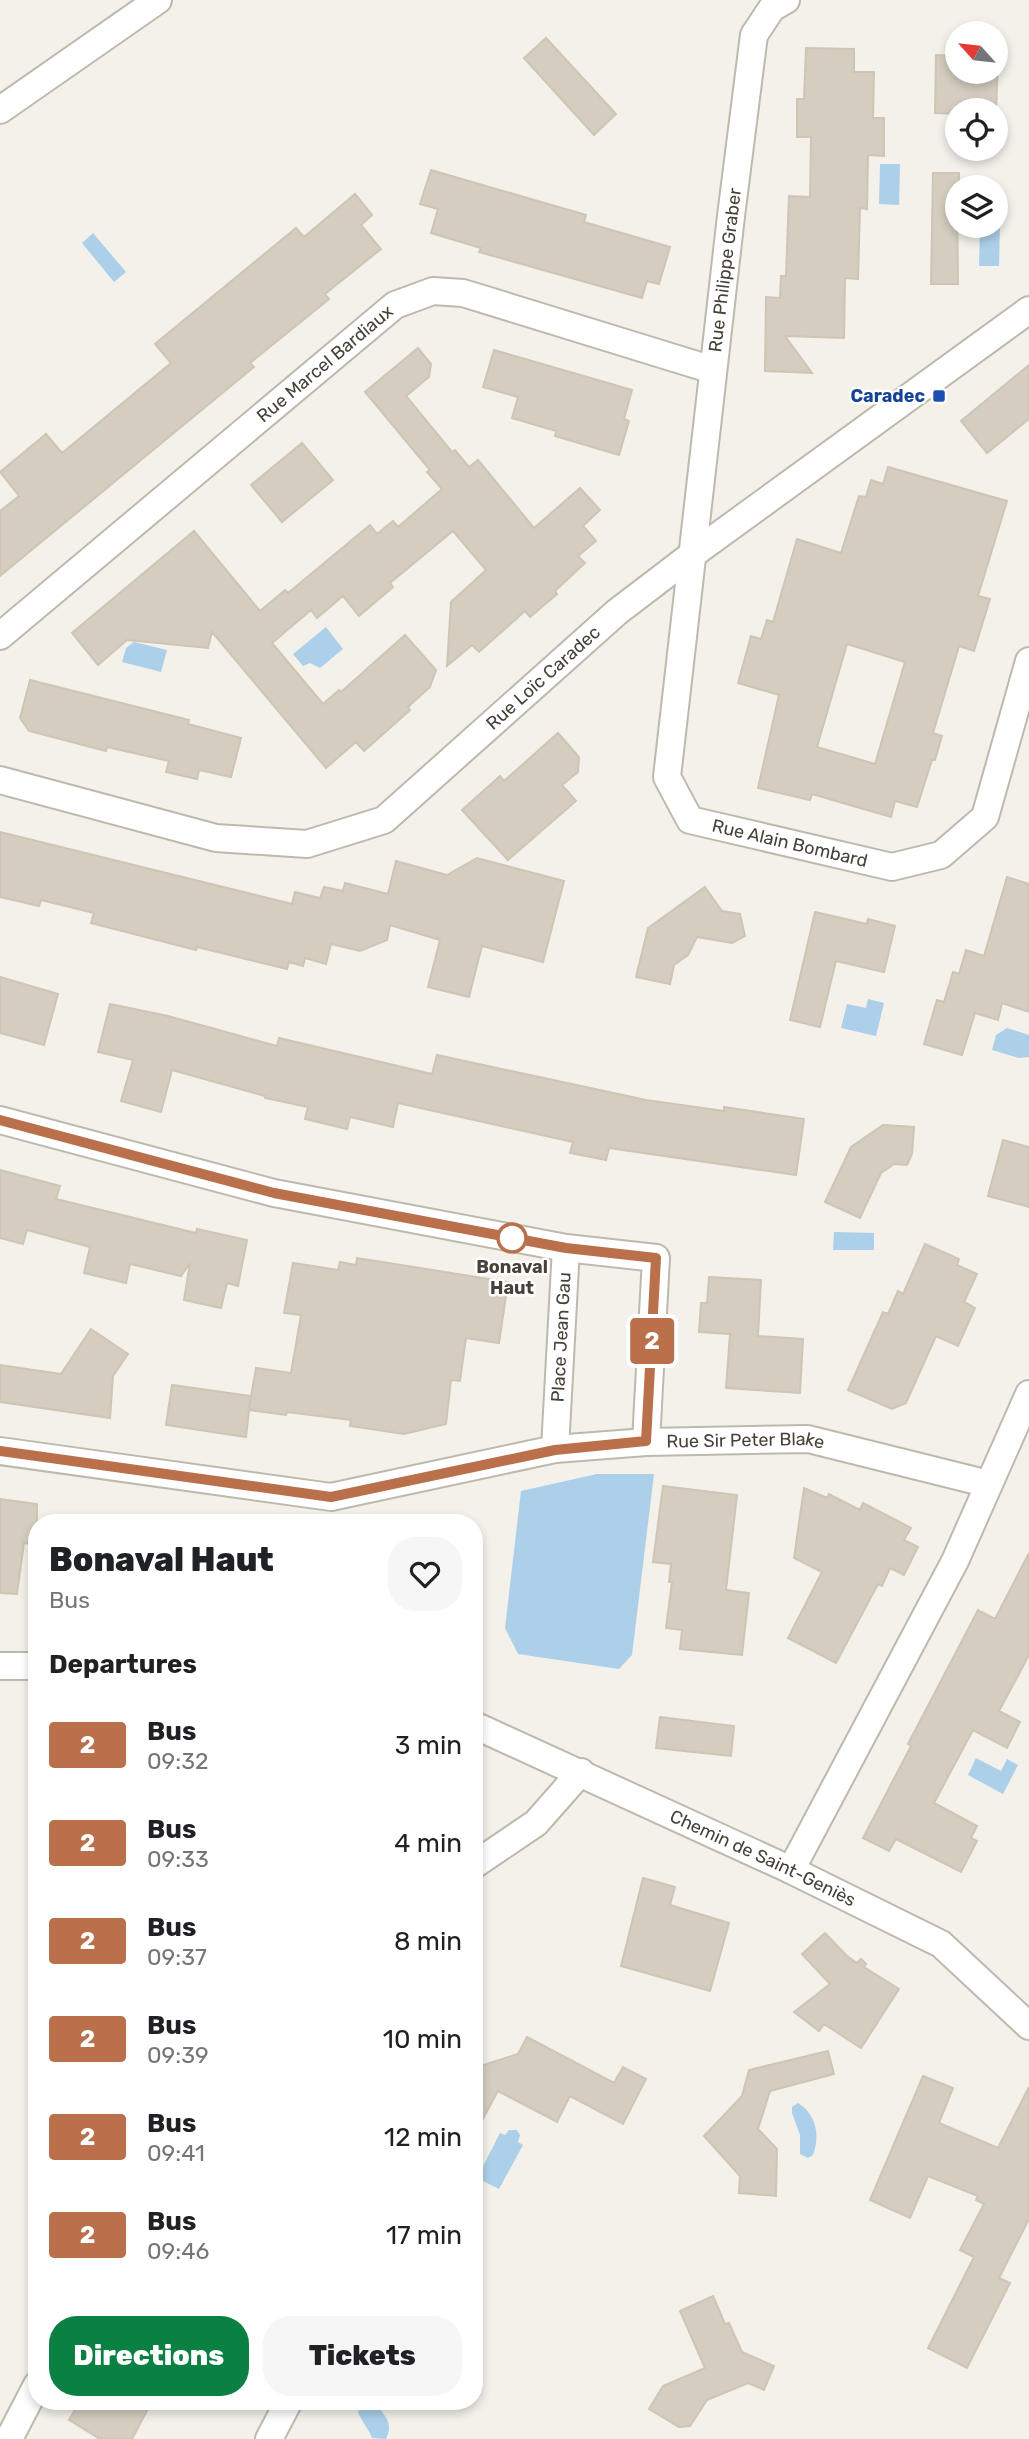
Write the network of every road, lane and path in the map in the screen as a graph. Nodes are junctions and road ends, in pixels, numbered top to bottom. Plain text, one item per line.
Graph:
1 (158, 0) edge
2 (786, 0) edge
3 (0, 110) edge
4 (1029, 310) edge
5 (713, 370) junction
6 (693, 554) junction
7 (0, 636) edge
8 (1029, 661) edge
9 (0, 780) edge
10 (0, 1120) edge
11 (566, 1248) junction
12 (1029, 1394) edge
13 (646, 1441) junction
14 (555, 1450) junction
15 (0, 1451) edge
16 (989, 1484) junction
17 (28, 1666) edge
18 (0, 1667) edge
19 (483, 1729) edge
20 (581, 1772) junction
21 (483, 1859) edge
22 (791, 1870) junction
23 (1029, 2026) edge
24 (28, 2402) edge
25 (284, 2410) edge
26 (12, 2433) dead end
27 (269, 2439) edge

1 - 3 street
2 - 5 street, Rue Philippe Graber
4 - 6 street, Rue Loïc Caradec
5 - 6 street, Rue Philippe Graber
5 - 7 street, Rue Marcel Bardiaux
6 - 8 street, Rue Alain Bombard
6 - 9 street, Rue Loïc Caradec
10 - 11 street
11 - 13 street, Place Jean Gau
11 - 14 street, Place Jean Gau
12 - 16 street
13 - 14 street, Rue Sir Peter Blake
13 - 16 street, Rue Sir Peter Blake
14 - 15 street, Rue Sir Peter Blake
16 - 22 street
17 - 18 street
19 - 20 street, Chemin de Saint-Geniès
20 - 21 street
20 - 22 street, Chemin de Saint-Geniès
22 - 23 street, Chemin de Saint-Geniès
24 - 26 street
25 - 27 street

